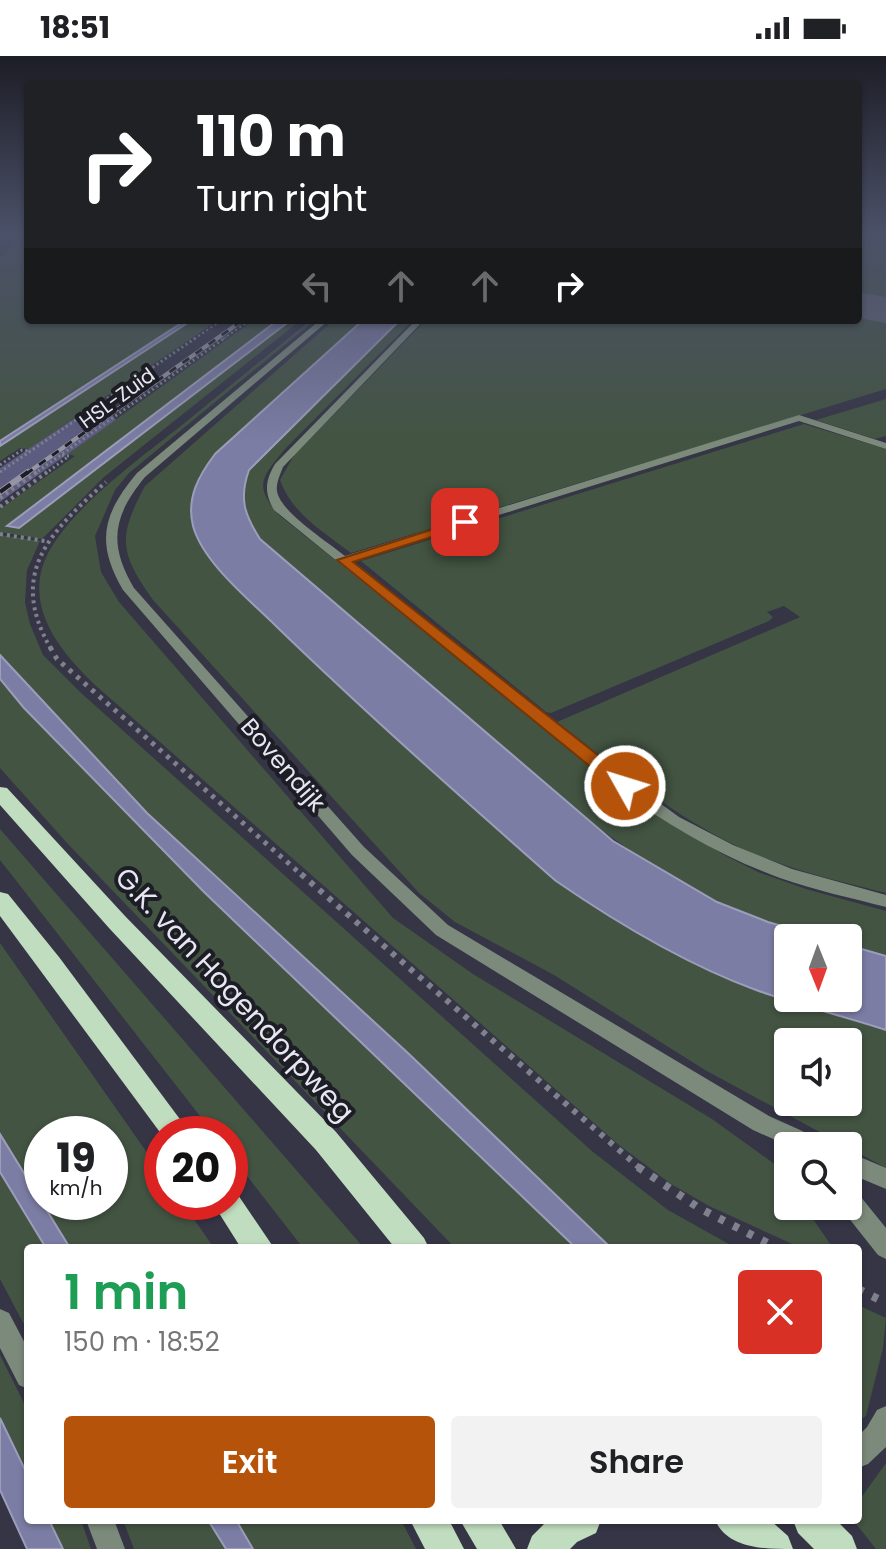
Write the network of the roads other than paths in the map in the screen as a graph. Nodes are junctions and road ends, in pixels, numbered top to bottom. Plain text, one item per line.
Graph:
1 (320, 324) edge
2 (416, 324) edge
3 (886, 446) edge
4 (343, 560) junction
5 (0, 793) edge
6 (0, 900) edge
7 (886, 901) edge
8 (163, 1116) edge
9 (761, 1123) junction
10 (781, 1132) edge
11 (774, 1135) edge
12 (862, 1168) edge
13 (886, 1179) edge
14 (862, 1217) edge
15 (239, 1220) edge
16 (256, 1244) edge
17 (411, 1244) edge
18 (886, 1247) edge
19 (0, 1322) edge
20 (24, 1368) edge
21 (886, 1419) edge
22 (862, 1450) edge
23 (102, 1524) edge
24 (430, 1524) edge
25 (481, 1524) edge
26 (575, 1524) edge
27 (815, 1524) edge
28 (111, 1549) edge
29 (446, 1549) edge
30 (498, 1549) edge
31 (545, 1549) edge
32 (839, 1549) edge

1 - 9 street, Bovendijk
2 - 4 street
3 - 4 street
4 - 7 street
5 - 17 main road, G.K. van Hogendorpweg
6 - 8 main road
9 - 10 street, Bovendijk
9 - 11 street, Bovendijk
12 - 13 street
14 - 18 street
15 - 16 main road
19 - 20 street
21 - 22 street
23 - 28 street
24 - 29 main road
25 - 30 main road
26 - 31 main road
27 - 32 main road

